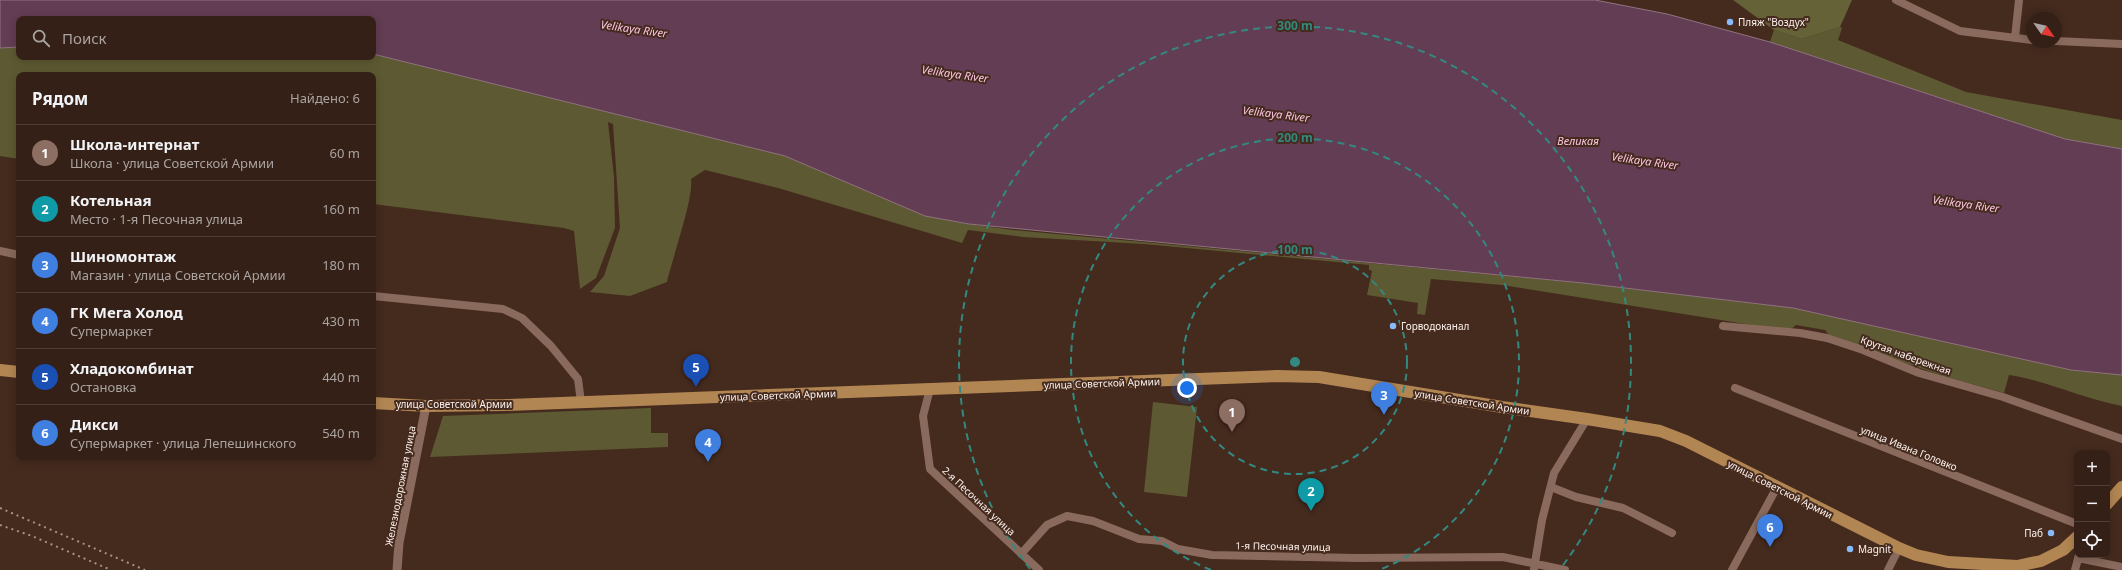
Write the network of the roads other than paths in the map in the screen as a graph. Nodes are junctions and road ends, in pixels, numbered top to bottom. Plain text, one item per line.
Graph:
1 (1896, 0) edge
2 (2019, 0) edge
3 (2015, 38) junction
4 (2026, 39) edge
5 (2062, 41) edge
6 (2122, 44) edge
7 (0, 251) edge
8 (16, 254) edge
9 (376, 296) edge
10 (1723, 326) dead end
11 (0, 370) edge
12 (16, 372) edge
13 (1735, 388) dead end
14 (930, 389) junction
15 (581, 402) junction
16 (376, 403) edge
17 (426, 406) junction
18 (1588, 419) junction
19 (2122, 439) edge
20 (1778, 487) junction
21 (2122, 487) edge
22 (1551, 488) junction
23 (2110, 501) edge
24 (2074, 523) edge
25 (1672, 533) dead end
26 (2074, 540) edge
27 (1899, 548) junction
28 (1021, 554) junction
29 (2078, 558) edge
30 (2086, 558) edge
31 (2122, 567) edge
32 (1535, 568) edge
33 (397, 570) edge
34 (1039, 570) edge
35 (1565, 570) edge
36 (1732, 570) edge
37 (1888, 570) edge
38 (2075, 570) edge

1 - 3 street
2 - 3 street
3 - 4 street
5 - 6 street
7 - 8 street
9 - 15 street
10 - 19 street, Крутая набережная
11 - 12 main road
13 - 24 street, улица Ивана Головко
14 - 15 main road, улица Советской Армии
14 - 18 main road, улица Советской Армии
14 - 28 street, 2-я Песочная улица
15 - 17 main road, улица Советской Армии
16 - 17 main road, улица Советской Армии
17 - 33 street, Железнодорожная улица
18 - 20 main road, улица Советской Армии
18 - 22 street
20 - 27 main road, улица Советской Армии
20 - 36 street
21 - 23 main road
22 - 25 street
22 - 32 street
26 - 27 main road, улица Советской Армии
27 - 37 street
28 - 32 street, 1-я Песочная улица
28 - 34 street, 2-я Песочная улица
29 - 38 street
30 - 31 street
32 - 35 street, 1-я Песочная улица

